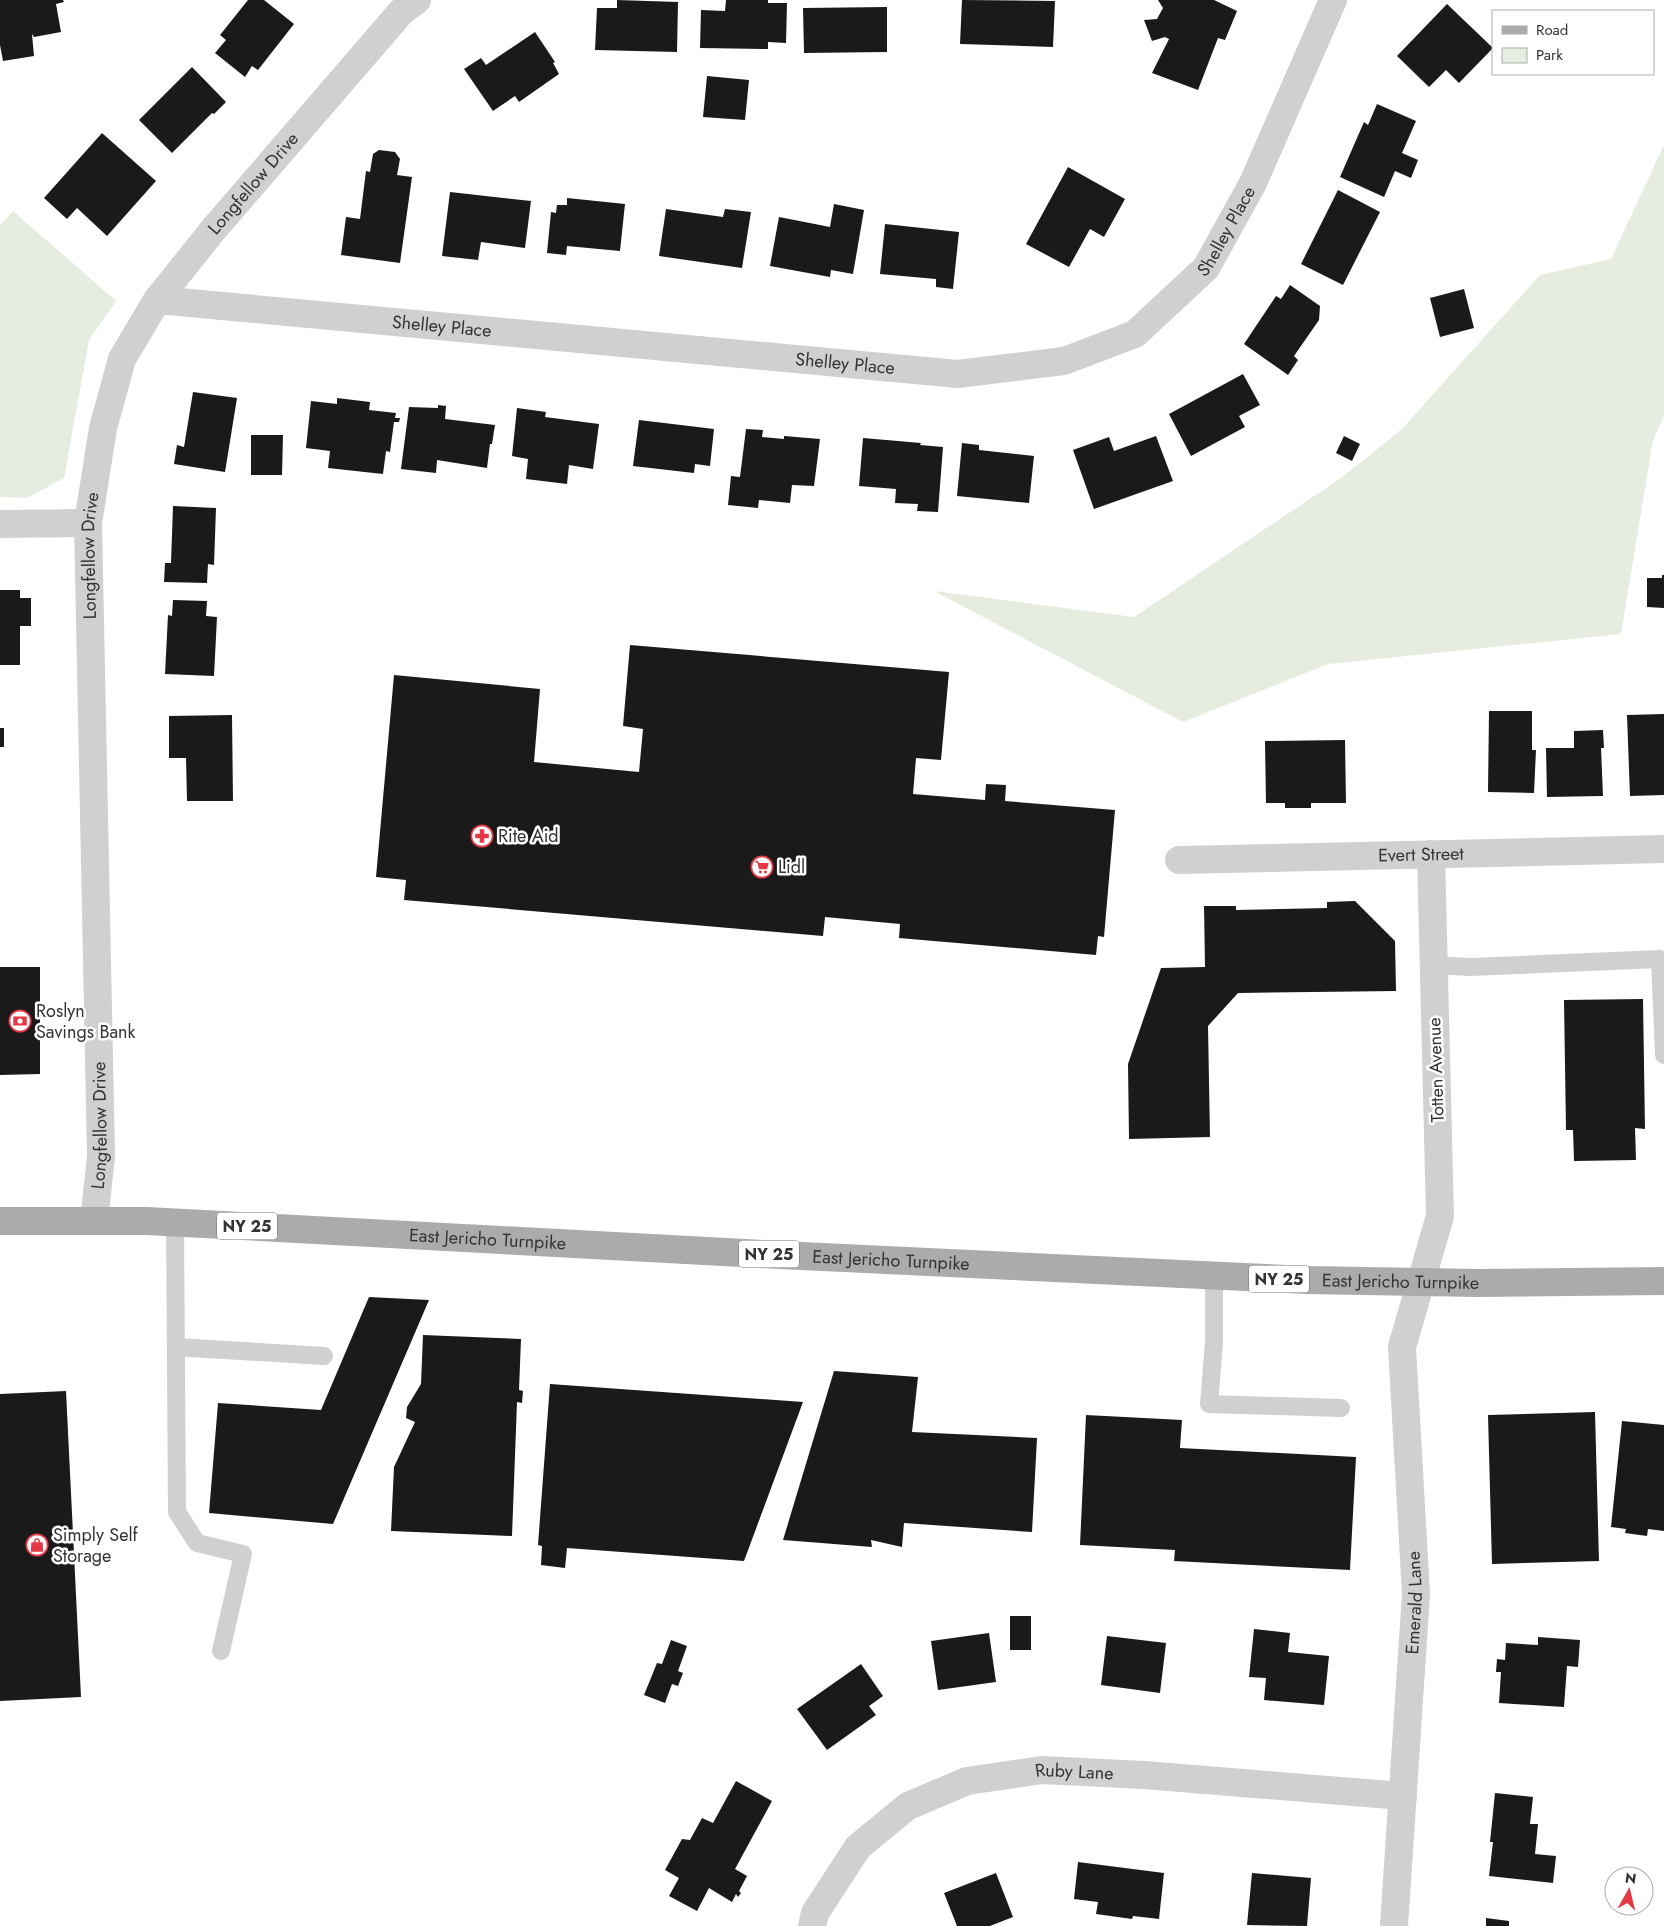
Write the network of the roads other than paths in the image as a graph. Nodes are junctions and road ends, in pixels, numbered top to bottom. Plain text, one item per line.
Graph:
1 (417, 0) edge
2 (1333, 0) edge
3 (157, 300) junction
4 (88, 523) junction
5 (0, 524) edge
6 (1664, 849) edge
7 (1431, 854) junction
8 (1180, 860) dead end
9 (1433, 966) junction
10 (1664, 1055) edge
11 (0, 1221) edge
12 (94, 1221) junction
13 (176, 1223) junction
14 (1214, 1275) junction
15 (1664, 1281) edge
16 (1420, 1283) junction
17 (176, 1348) junction
18 (324, 1356) dead end
19 (1341, 1408) dead end
20 (221, 1651) dead end
21 (1403, 1796) junction
22 (812, 1926) edge
23 (1394, 1926) edge

1 - 3 street, Longfellow Drive
2 - 3 street, Shelley Place
3 - 4 street, Longfellow Drive
4 - 5 street
4 - 12 street, Longfellow Drive
6 - 7 street, Evert Street
7 - 8 street, Evert Street
7 - 9 street, Totten Avenue
9 - 10 lane
9 - 16 street, Totten Avenue
11 - 12 main road, East Jericho Turnpike / NY 25
12 - 13 main road, East Jericho Turnpike / NY 25
13 - 14 main road, East Jericho Turnpike / NY 25
13 - 17 lane
14 - 16 main road, East Jericho Turnpike / NY 25
14 - 19 lane
15 - 16 main road, East Jericho Turnpike / NY 25
16 - 21 street, Emerald Lane
17 - 18 lane
17 - 20 lane
21 - 22 street, Ruby Lane
21 - 23 street, Emerald Lane

